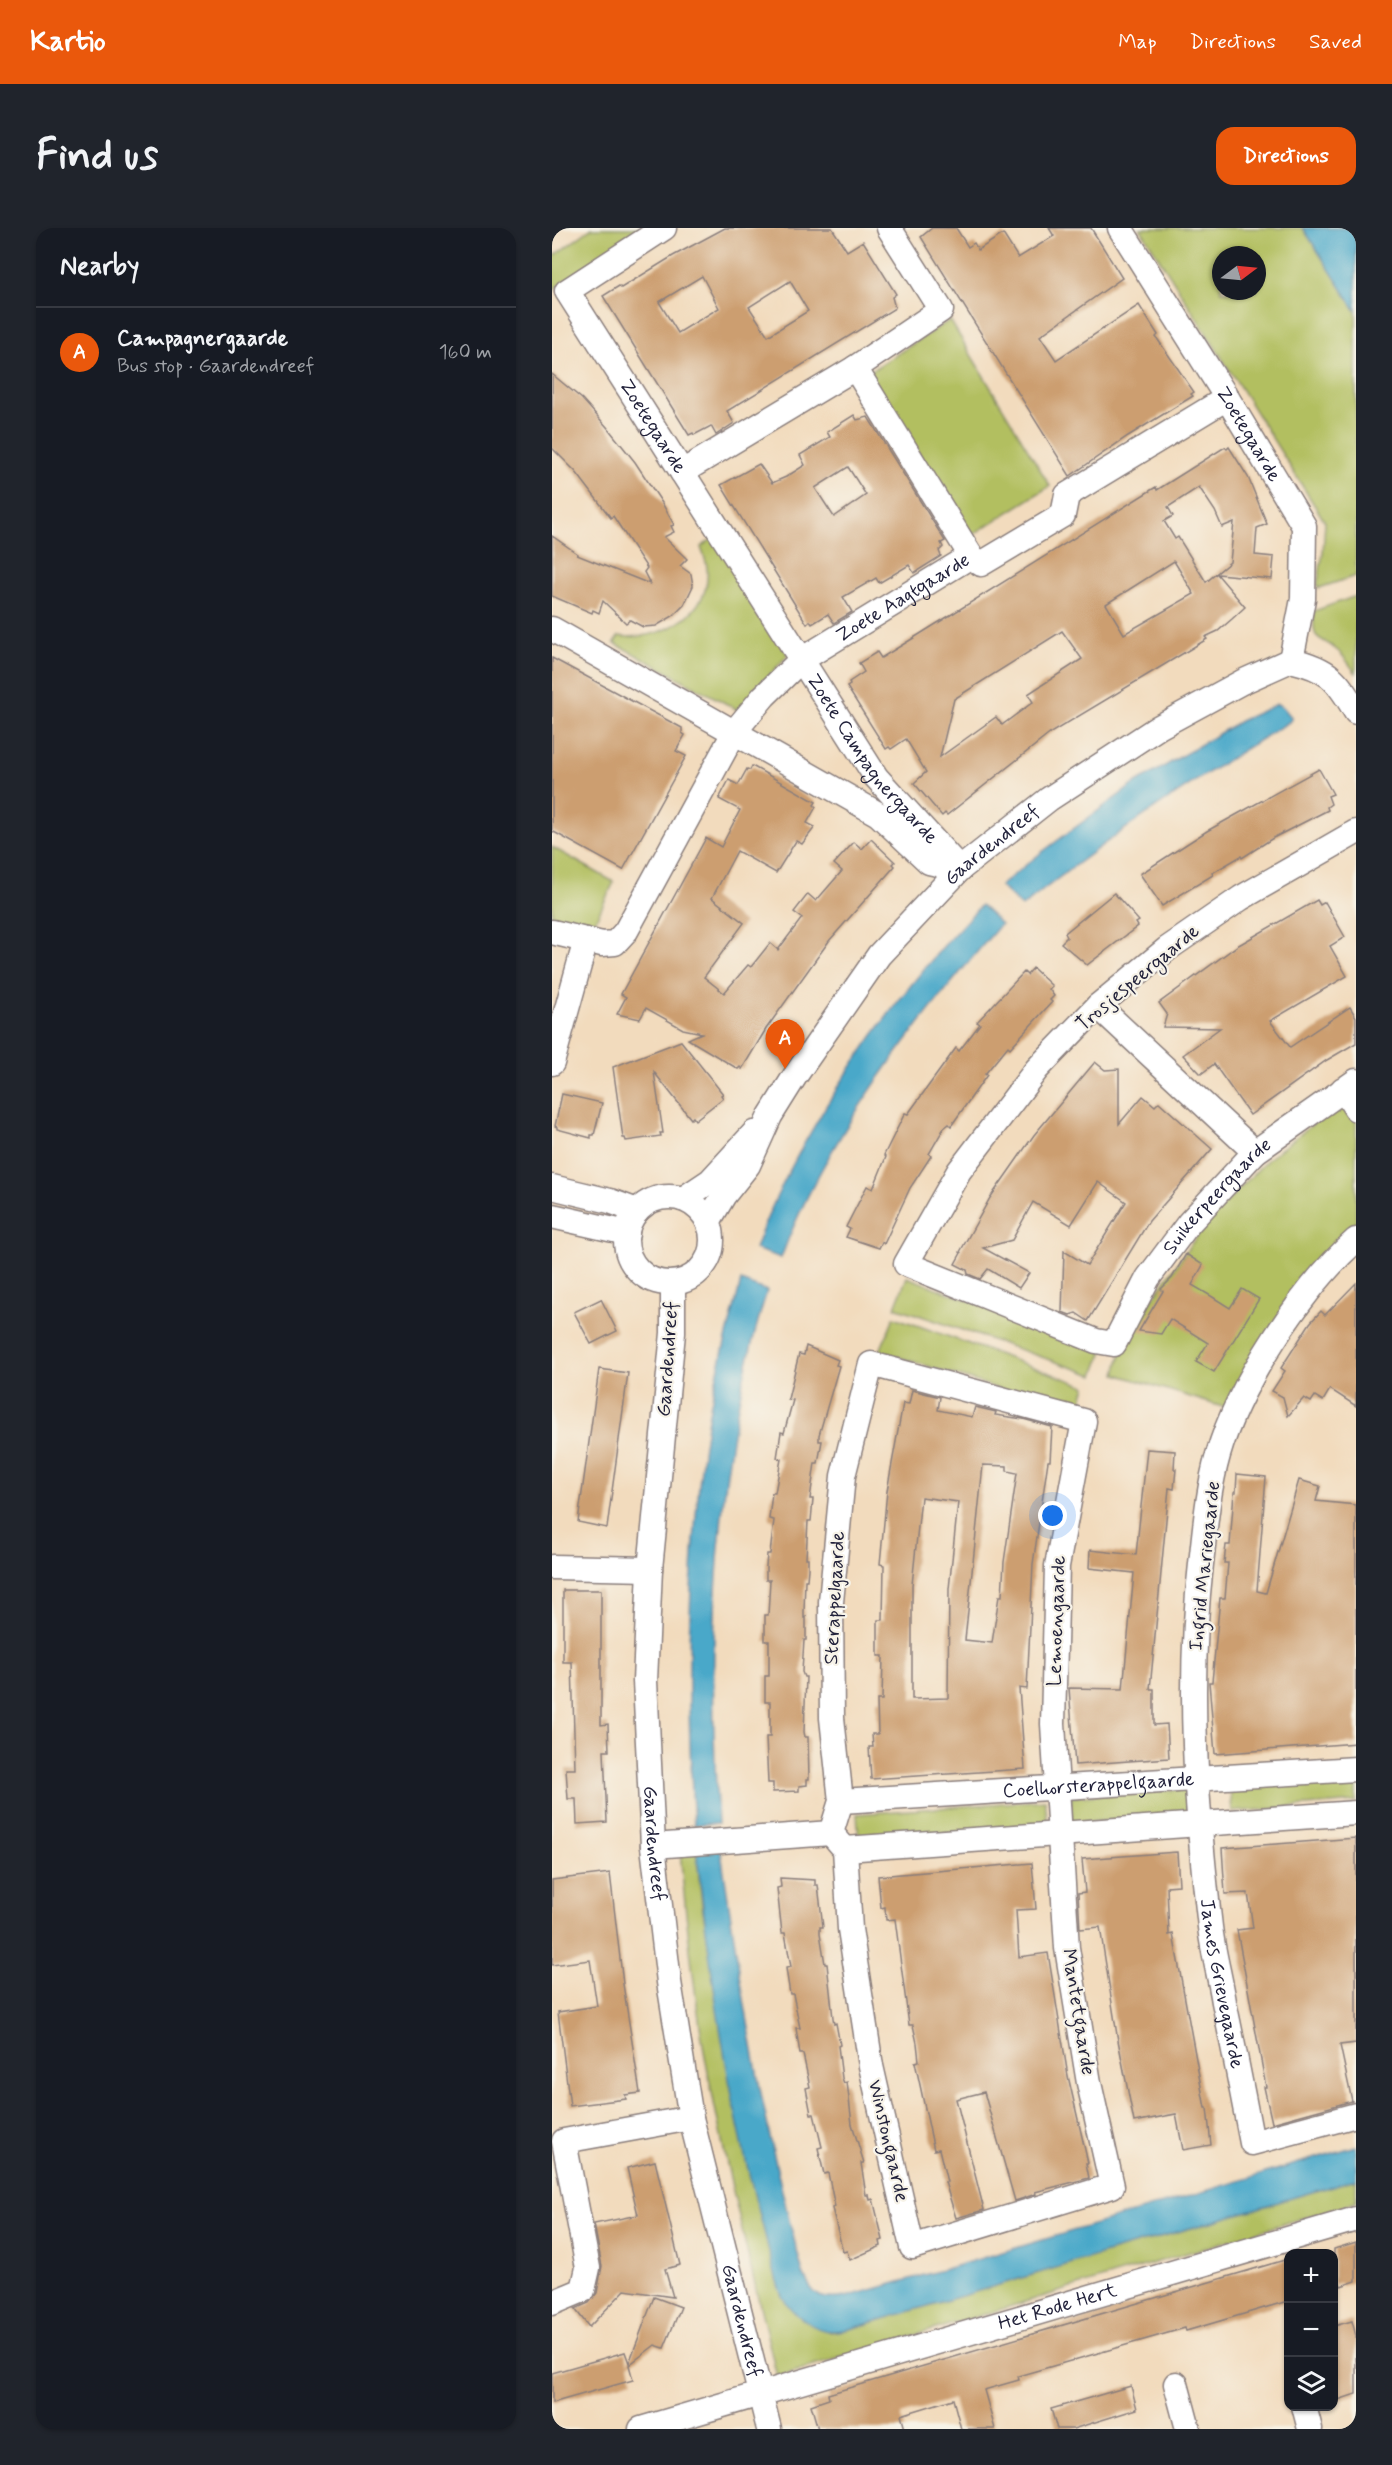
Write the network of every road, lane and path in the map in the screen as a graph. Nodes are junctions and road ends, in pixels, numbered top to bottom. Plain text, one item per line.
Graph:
1 (664, 228) edge
2 (889, 228) edge
3 (1120, 228) edge
4 (855, 368) junction
5 (1227, 398) junction
6 (682, 472) junction
7 (971, 556) junction
8 (552, 629) edge
9 (801, 660) junction
10 (1291, 660) junction
11 (1356, 712) edge
12 (735, 731) junction
13 (1356, 832) edge
14 (960, 870) junction
15 (552, 932) edge
16 (586, 940) junction
17 (1098, 1006) junction
18 (552, 1063) edge
19 (1350, 1085) edge
20 (1356, 1109) edge
21 (770, 1116) junction
22 (1255, 1152) junction
23 (552, 1187) edge
24 (683, 1199) junction
25 (638, 1211) junction
26 (552, 1216) edge
27 (708, 1222) junction
28 (627, 1233) junction
29 (1356, 1240) edge
30 (673, 1283) junction
31 (1114, 1344) joint
32 (1084, 1421) joint
33 (552, 1567) edge
34 (650, 1569) junction
35 (1356, 1769) edge
36 (1198, 1780) junction
37 (1056, 1787) junction
38 (842, 1801) junction
39 (1356, 1813) edge
40 (1201, 1825) junction
41 (1061, 1835) junction
42 (838, 1841) junction
43 (653, 1846) junction
44 (1356, 2115) edge
45 (691, 2118) junction
46 (558, 2142) edge
47 (1112, 2186) joint
48 (1356, 2218) edge
49 (552, 2303) edge
50 (1176, 2384) dead end
51 (759, 2396) junction
52 (1305, 2411) edge
53 (641, 2429) edge
54 (769, 2429) edge
55 (1188, 2429) edge
56 (1310, 2429) edge

1 - 6 street, Zoetegaarde
2 - 4 street
3 - 5 street, Zoetegaarde
4 - 6 street
4 - 7 street
5 - 7 street, Zoete Aagtgaarde
5 - 10 street, Zoetegaarde
6 - 9 street, Zoetegaarde
7 - 9 street, Zoete Aagtgaarde
8 - 12 street, Zoete Campagnergaarde
9 - 12 street, Zoete Aagtgaarde
9 - 14 street, Zoete Campagnergaarde
10 - 11 street
10 - 14 street, Gaardendreef
12 - 14 street, Zoete Campagnergaarde
12 - 16 street, Zoete Aagtgaarde
13 - 17 street, Trosjespeergaarde
14 - 21 street, Gaardendreef
15 - 16 street
16 - 18 street
17 - 22 street
17 - 31 street, Trosjespeergaarde
19 - 20 street
19 - 22 street, Suikerpeergaarde
21 - 24 street, Gaardendreef
21 - 27 street, Gaardendreef
22 - 31 street, Suikerpeergaarde
23 - 25 street
24 - 25 street
24 - 27 street
25 - 28 street
26 - 28 street
27 - 30 street
28 - 30 street
29 - 36 street, Ingrid Mariegaarde
30 - 34 street, Gaardendreef
32 - 37 street, Lemoengaarde
32 - 38 street, Sterappelgaarde
33 - 34 street
34 - 43 street, Gaardendreef
35 - 36 street, Coelhorsterappelgaarde
36 - 37 street, Coelhorsterappelgaarde
36 - 40 street, Ingrid Mariegaarde
37 - 38 street, Coelhorsterappelgaarde
37 - 41 street, Lemoengaarde
38 - 42 street, Sterappelgaarde
39 - 40 street
40 - 41 street
40 - 44 street, James Grievegaarde
41 - 42 street
41 - 47 street, Mantetgaarde
42 - 43 street
42 - 47 street, Winstongaarde
43 - 45 street, Gaardendreef
45 - 46 street
45 - 51 street, Gaardendreef
46 - 49 street
48 - 51 street, Het Rode Hert
50 - 55 street
51 - 53 street, Het Rode Hert
51 - 54 street, Gaardendreef
52 - 56 street

